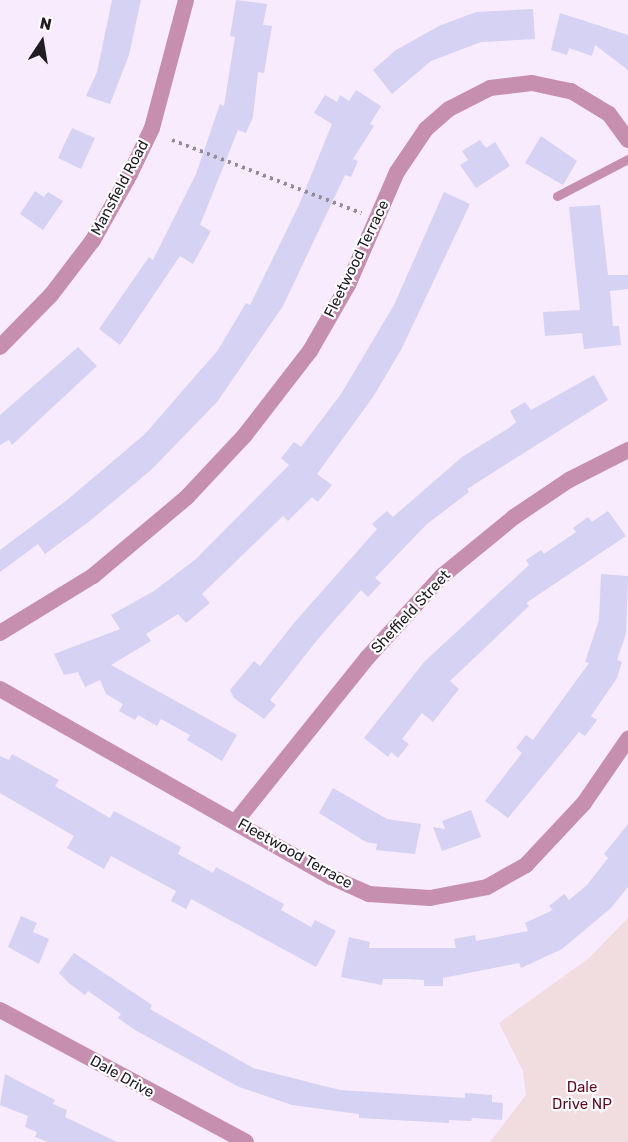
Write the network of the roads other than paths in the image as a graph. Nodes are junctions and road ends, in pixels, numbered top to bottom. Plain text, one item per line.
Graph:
1 (186, 0) edge
2 (628, 140) edge
3 (628, 159) edge
4 (557, 196) dead end
5 (0, 346) edge
6 (628, 450) edge
7 (0, 633) edge
8 (0, 689) edge
9 (628, 739) edge
10 (236, 821) junction
11 (0, 1010) edge
12 (246, 1142) edge

1 - 5 street, Mansfield Road
2 - 7 street, Fleetwood Terrace
3 - 4 lane
6 - 10 street, Sheffield Street
8 - 10 street, Fleetwood Terrace
9 - 10 street, Fleetwood Terrace
11 - 12 street, Dale Drive

